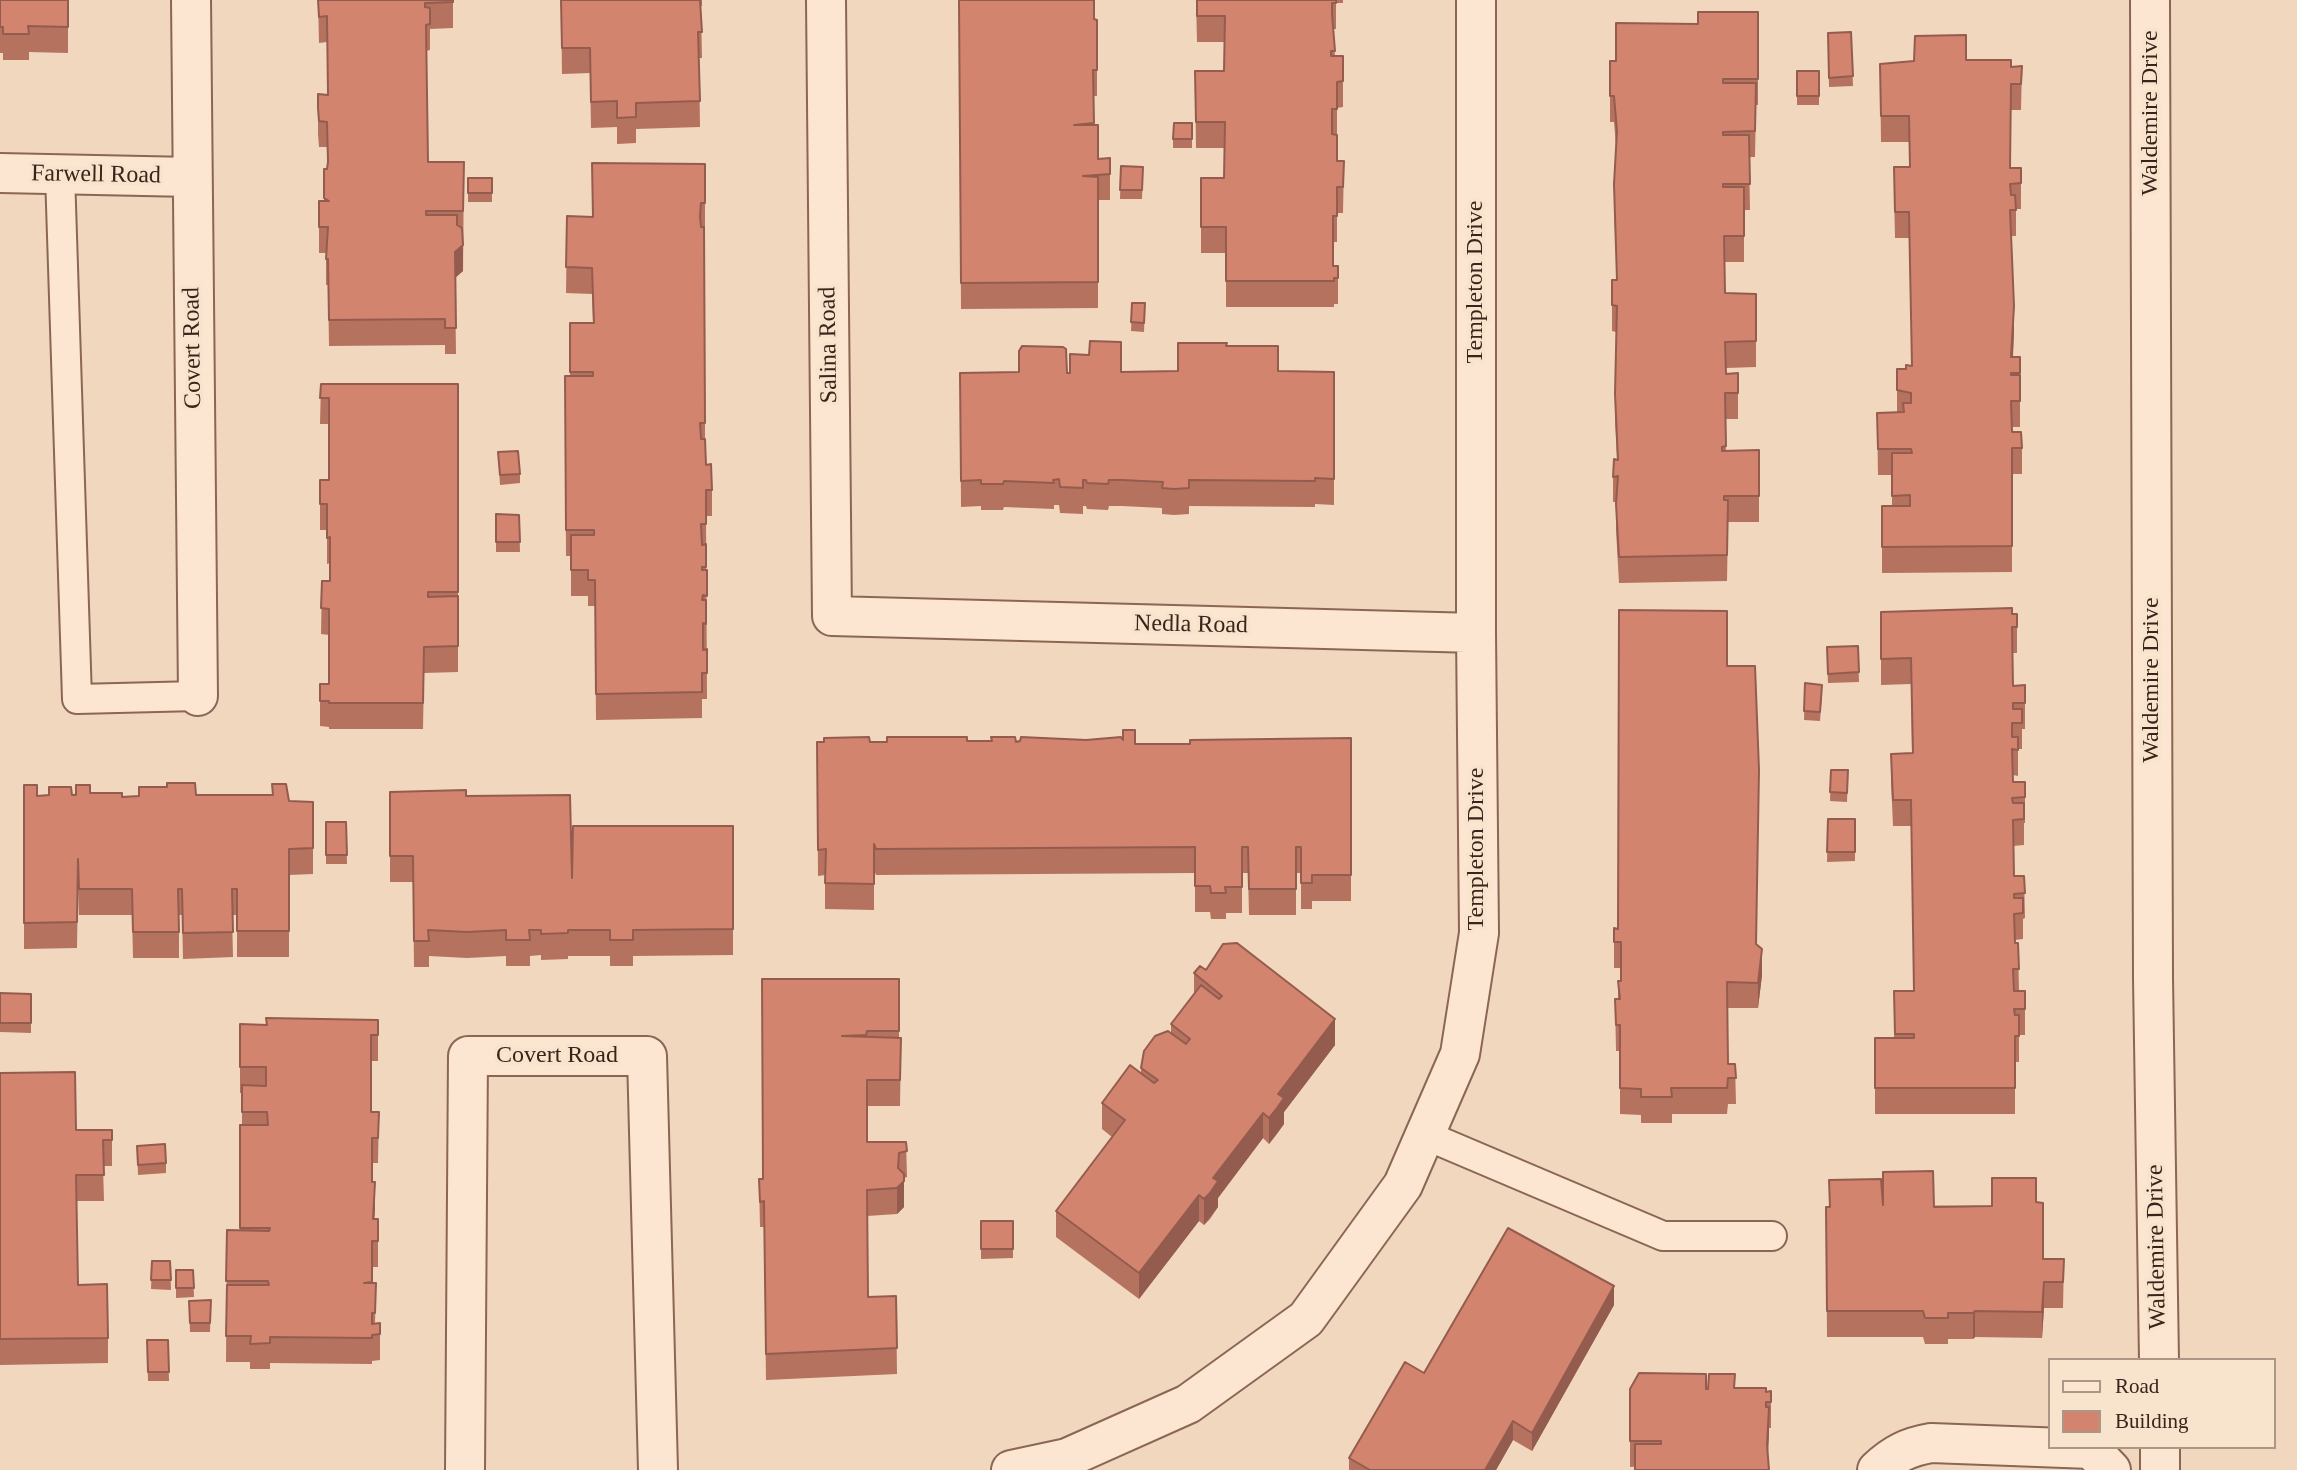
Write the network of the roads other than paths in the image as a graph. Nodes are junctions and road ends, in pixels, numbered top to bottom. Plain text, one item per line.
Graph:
1 (191, 0) edge
2 (825, 0) edge
3 (1476, 0) edge
4 (2150, 0) edge
5 (0, 173) edge
6 (60, 174) junction
7 (191, 177) junction
8 (906, 618) joint
9 (1476, 633) junction
10 (198, 695) joint
11 (1425, 1135) junction
12 (1772, 1236) dead end
13 (2159, 1358) edge
14 (2048, 1447) edge
15 (2091, 1449) edge
16 (2160, 1449) edge
17 (465, 1470) edge
18 (658, 1470) edge
19 (1011, 1470) edge
20 (1877, 1470) edge
21 (2112, 1470) edge
22 (2160, 1470) edge

1 - 7 street, Covert Road
2 - 8 street, Salina Road
3 - 9 street, Templeton Drive
4 - 13 street, Waldemire Drive
5 - 6 street, Farwell Road
6 - 7 street, Farwell Road
6 - 10 lane
7 - 10 street, Covert Road
8 - 9 street, Nedla Road
9 - 11 street, Templeton Drive
11 - 12 lane
11 - 19 street, Templeton Drive
14 - 20 street
15 - 21 street
16 - 22 street
17 - 18 street, Covert Road

